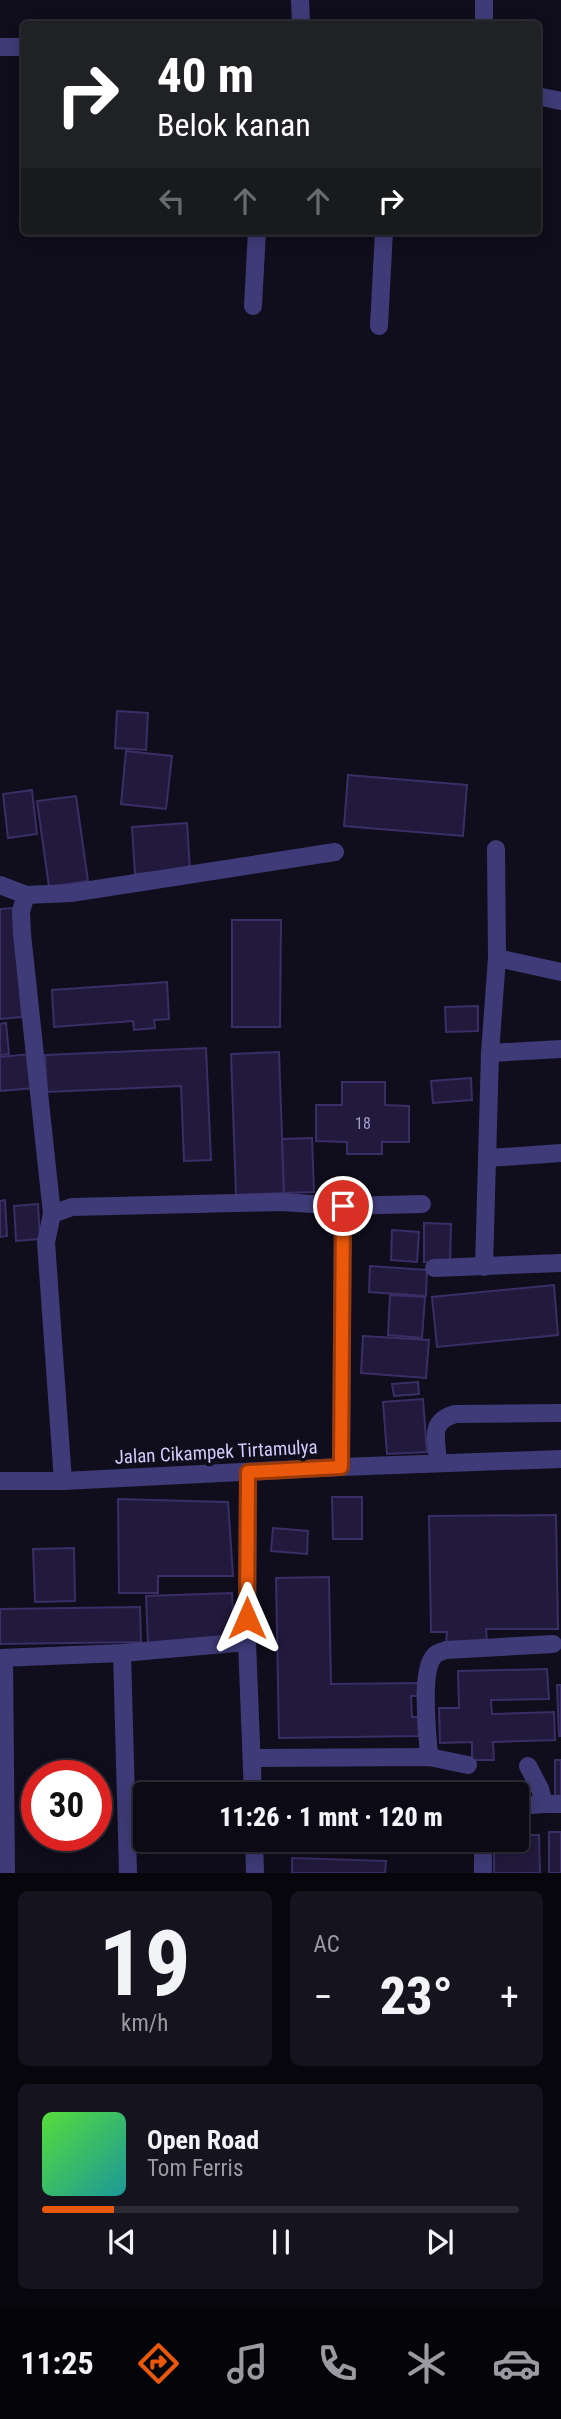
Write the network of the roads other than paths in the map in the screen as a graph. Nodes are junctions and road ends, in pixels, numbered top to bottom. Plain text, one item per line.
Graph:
1 (300, 0) edge
2 (484, 0) edge
3 (301, 21) edge
4 (484, 21) edge
5 (0, 47) edge
6 (21, 47) edge
7 (541, 97) edge
8 (561, 101) edge
9 (257, 235) edge
10 (384, 235) edge
11 (253, 306) dead end
12 (379, 326) dead end
13 (496, 849) dead end
14 (335, 852) dead end
15 (0, 885) edge
16 (26, 895) junction
17 (497, 958) junction
18 (561, 972) edge
19 (561, 1049) edge
20 (490, 1053) junction
21 (561, 1153) edge
22 (489, 1158) junction
23 (422, 1204) dead end
24 (343, 1206) junction
25 (52, 1214) junction
26 (561, 1263) edge
27 (484, 1266) junction
28 (434, 1268) dead end
29 (561, 1413) edge
30 (561, 1459) edge
31 (438, 1463) junction
32 (341, 1467) junction
33 (248, 1472) junction
34 (0, 1481) edge
35 (63, 1481) junction
36 (247, 1642) junction
37 (553, 1644) dead end
38 (121, 1653) junction
39 (2, 1658) edge
40 (429, 1757) junction
41 (252, 1758) junction
42 (468, 1765) dead end
43 (528, 1766) dead end
44 (253, 1782) edge
45 (552, 1804) edge
46 (529, 1805) edge
47 (254, 1852) edge
48 (483, 1852) edge
49 (6, 1873) edge
50 (128, 1873) edge
51 (254, 1873) edge
52 (483, 1873) edge

1 - 3 street
2 - 4 street
5 - 6 street
7 - 8 street
9 - 11 street
10 - 12 street
13 - 17 street
14 - 16 street
15 - 16 street
16 - 25 street
17 - 18 street
17 - 20 street
19 - 20 street
20 - 22 street
21 - 22 street
22 - 27 street
23 - 24 street
24 - 25 street
24 - 32 street
25 - 35 street
26 - 27 street
27 - 28 street
29 - 31 street
30 - 31 street, Jalan Cikampek Tirtamulya
31 - 32 street, Jalan Cikampek Tirtamulya
32 - 33 street, Jalan Cikampek Tirtamulya
33 - 35 street, Jalan Cikampek Tirtamulya
33 - 36 street
34 - 35 street, Jalan Cikampek Tirtamulya
36 - 38 street
36 - 41 street
37 - 40 street
38 - 39 street
38 - 50 street
39 - 49 street
40 - 41 street
40 - 42 street
41 - 44 street
43 - 45 street
45 - 46 street
47 - 51 street
48 - 52 street

